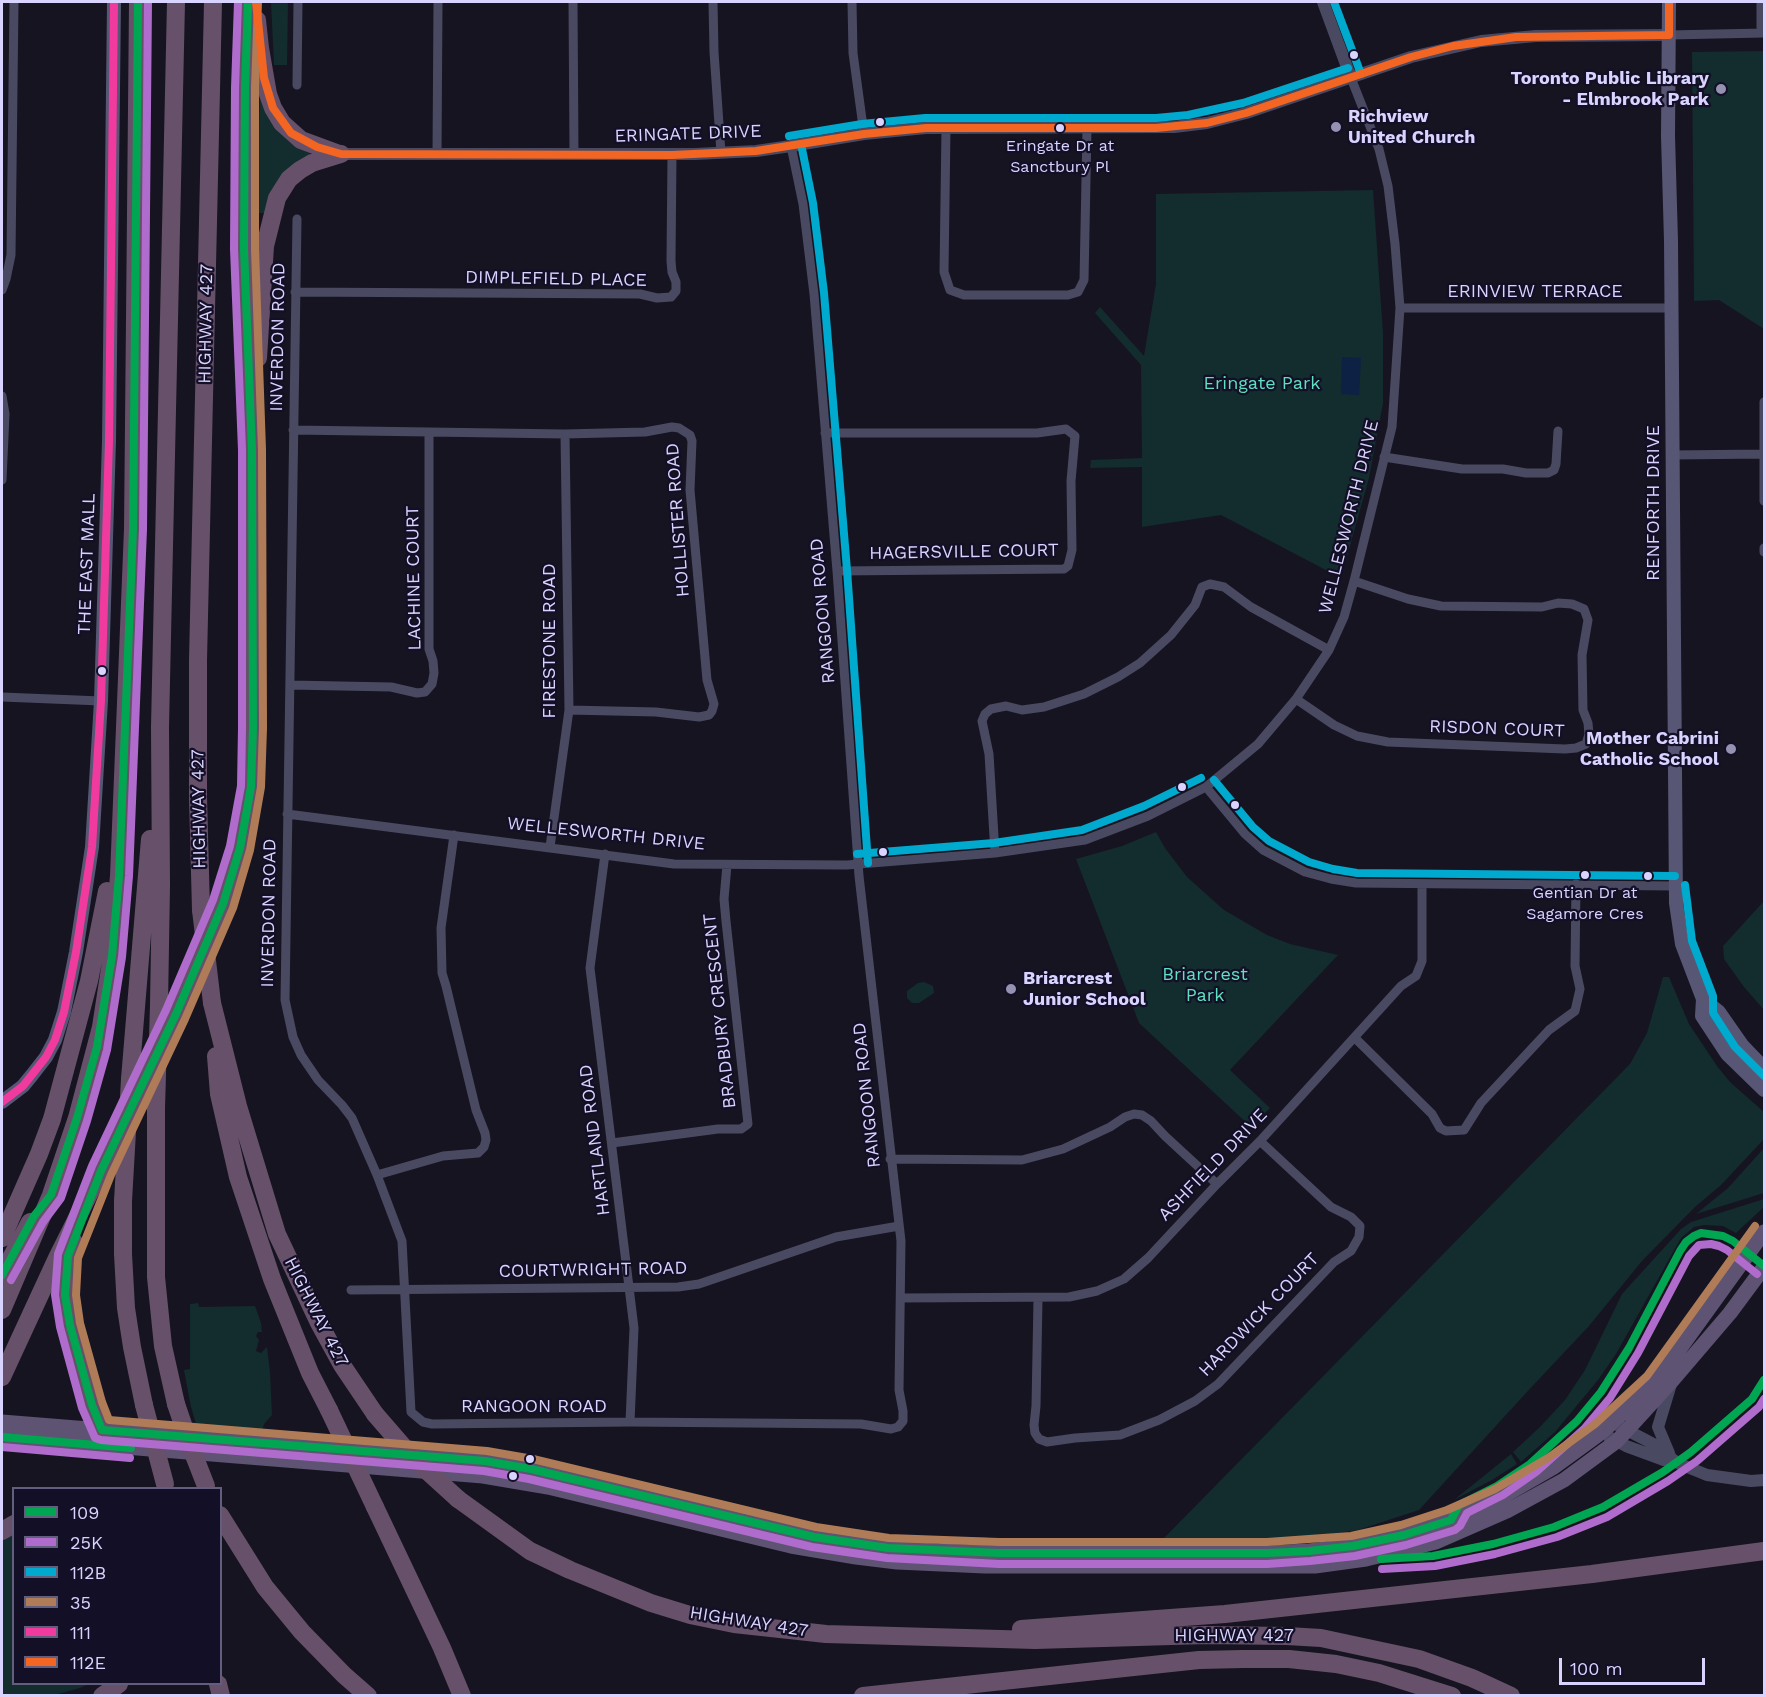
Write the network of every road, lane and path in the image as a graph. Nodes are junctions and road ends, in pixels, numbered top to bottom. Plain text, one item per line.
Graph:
1 (14, 2) edge
2 (114, 2) edge
3 (138, 2) edge
4 (176, 2) edge
5 (213, 2) edge
6 (248, 2) edge
7 (256, 2) edge
8 (298, 2) edge
9 (438, 2) edge
10 (573, 2) edge
11 (713, 2) edge
12 (852, 2) edge
13 (1323, 2) edge
14 (1669, 2) edge
15 (1761, 2) edge
16 (1763, 33) edge
17 (1669, 35) junction
18 (1351, 78) junction
19 (297, 85) dead end
20 (946, 128) junction
21 (1087, 128) junction
22 (864, 134) junction
23 (791, 147) junction
24 (721, 153) junction
25 (341, 154) junction
26 (437, 154) junction
27 (574, 154) junction
28 (672, 154) junction
29 (297, 219) dead end
30 (2, 290) edge
31 (295, 292) junction
32 (1400, 308) junction
33 (1671, 308) junction
34 (2, 396) edge
35 (1764, 402) edge
36 (3, 429) edge
37 (293, 430) junction
38 (1558, 431) dead end
39 (429, 432) junction
40 (825, 433) junction
41 (565, 434) junction
42 (252, 450) junction
43 (1764, 454) edge
44 (1672, 455) junction
45 (1384, 457) junction
46 (2, 480) edge
47 (1764, 501) edge
48 (837, 571) junction
49 (1354, 581) junction
50 (1329, 650) junction
51 (290, 685) junction
52 (2, 697) edge
53 (1296, 699) junction
54 (101, 701) junction
55 (569, 710) junction
56 (160, 727) junction
57 (123, 773) junction
58 (1206, 787) junction
59 (287, 813) junction
60 (454, 835) junction
61 (550, 847) junction
62 (995, 853) junction
63 (605, 854) junction
64 (858, 864) junction
65 (727, 865) junction
66 (1422, 884) junction
67 (1576, 884) junction
68 (1675, 886) junction
69 (1703, 999) junction
70 (212, 1002) junction
71 (1355, 1038) junction
72 (1764, 1068) edge
73 (1764, 1090) edge
74 (2, 1102) edge
75 (1260, 1141) junction
76 (612, 1143) junction
77 (890, 1159) junction
78 (101, 1171) junction
79 (377, 1175) junction
80 (1216, 1184) junction
81 (51, 1195) junction
82 (899, 1226) junction
83 (1761, 1237) edge
84 (2, 1238) edge
85 (1764, 1267) edge
86 (2, 1275) edge
87 (405, 1289) junction
88 (628, 1289) junction
89 (351, 1290) dead end
90 (901, 1298) junction
91 (1038, 1299) junction
92 (2, 1310) edge
93 (2, 1377) edge
94 (1671, 1382) junction
95 (2, 1422) edge
96 (630, 1422) junction
97 (1607, 1427) junction
98 (102, 1430) junction
99 (1621, 1436) junction
100 (2, 1437) edge
101 (1672, 1459) junction
102 (1764, 1480) edge
103 (165, 1486) edge
104 (207, 1487) edge
105 (222, 1518) edge
106 (1764, 1551) edge
107 (1764, 1564) edge
108 (1592, 1574) junction
109 (939, 1636) junction
110 (116, 1685) edge
111 (102, 1695) edge
112 (368, 1695) edge
113 (462, 1695) edge
114 (863, 1695) edge
115 (1452, 1695) edge
116 (1511, 1695) edge

1 - 30 street
2 - 54 main road, THE EAST MALL
3 - 57 highway
4 - 56 highway, HIGHWAY 427
5 - 70 highway, HIGHWAY 427, bridge
6 - 42 highway
7 - 25 highway
8 - 19 street
9 - 26 street
10 - 27 street
11 - 24 street
12 - 22 street
13 - 18 street, WELLESWORTH DRIVE
14 - 17 main road, RENFORTH DRIVE
15 - 16 street
16 - 17 street
17 - 18 street, ERINGATE DRIVE
17 - 33 main road, RENFORTH DRIVE
18 - 21 street, ERINGATE DRIVE
18 - 32 street, WELLESWORTH DRIVE
20 - 21 street, ERINGATE DRIVE
20 - 21 street
20 - 22 street, ERINGATE DRIVE
22 - 23 street, ERINGATE DRIVE
23 - 24 street, ERINGATE DRIVE
23 - 40 street, RANGOON ROAD
24 - 28 street, ERINGATE DRIVE
25 - 26 street, ERINGATE DRIVE
25 - 42 highway
26 - 27 street, ERINGATE DRIVE
27 - 28 street, ERINGATE DRIVE
28 - 31 street, DIMPLEFIELD PLACE
29 - 31 street, INVERDON ROAD
31 - 37 street, INVERDON ROAD
32 - 33 street, ERINVIEW TERRACE
32 - 45 street, WELLESWORTH DRIVE
33 - 44 main road, RENFORTH DRIVE
34 - 36 street
35 - 43 street
36 - 46 street
37 - 39 street, HOLLISTER ROAD
37 - 51 street, INVERDON ROAD
38 - 45 street
39 - 41 street, HOLLISTER ROAD
39 - 51 street, LACHINE COURT
40 - 48 street, RANGOON ROAD
40 - 48 street, HAGERSVILLE COURT
41 - 55 street, FIRESTONE ROAD
41 - 55 street, HOLLISTER ROAD
42 - 78 highway
43 - 44 street
43 - 47 street
44 - 68 main road, RENFORTH DRIVE
45 - 49 street, WELLESWORTH DRIVE
48 - 64 street, RANGOON ROAD
49 - 50 street, WELLESWORTH DRIVE
49 - 53 street, RISDON COURT
50 - 53 street, WELLESWORTH DRIVE
50 - 62 street
51 - 59 street, INVERDON ROAD
52 - 54 street
53 - 58 street, WELLESWORTH DRIVE
54 - 74 main road, THE EAST MALL
55 - 61 street, FIRESTONE ROAD
56 - 103 highway, bridge
56 - 104 highway, HIGHWAY 427, bridge
57 - 81 highway
57 - 84 highway
58 - 62 street, WELLESWORTH DRIVE
58 - 66 street
59 - 60 street, WELLESWORTH DRIVE
59 - 79 street, INVERDON ROAD
60 - 61 street, WELLESWORTH DRIVE
60 - 79 street
61 - 63 street, WELLESWORTH DRIVE
62 - 64 street, WELLESWORTH DRIVE
63 - 65 street, WELLESWORTH DRIVE
63 - 76 street, HARTLAND ROAD
64 - 65 street, WELLESWORTH DRIVE
64 - 77 street, RANGOON ROAD
65 - 76 street, BRADBURY CRESCENT
66 - 67 street
66 - 71 street, ASHFIELD DRIVE
67 - 68 street
67 - 71 street
68 - 69 main road, RENFORTH DRIVE
69 - 72 main road, RENFORTH DRIVE
69 - 73 main road, RENFORTH DRIVE
70 - 109 highway, HIGHWAY 427, bridge
70 - 113 highway, bridge
71 - 75 street, ASHFIELD DRIVE
75 - 80 street, ASHFIELD DRIVE
75 - 91 street, HARDWICK COURT
76 - 88 street, HARTLAND ROAD
77 - 80 street
77 - 82 street, RANGOON ROAD
78 - 93 highway
78 - 98 highway
79 - 87 street, INVERDON ROAD
80 - 91 street, ASHFIELD DRIVE
81 - 86 highway
81 - 92 highway
82 - 88 street, COURTWRIGHT ROAD
82 - 90 street, RANGOON ROAD
83 - 97 main road
85 - 94 main road
87 - 88 street, COURTWRIGHT ROAD
87 - 89 street, COURTWRIGHT ROAD
87 - 96 street, RANGOON ROAD
88 - 96 street, HARTLAND ROAD
90 - 91 street, ASHFIELD DRIVE
90 - 96 street, RANGOON ROAD
94 - 99 main road
94 - 101 street
95 - 98 main road
97 - 98 main road
97 - 99 street
99 - 100 main road
99 - 101 street
101 - 102 street
105 - 112 highway
106 - 108 highway
107 - 108 highway
108 - 109 highway
109 - 116 highway, HIGHWAY 427
110 - 111 highway
114 - 115 highway

